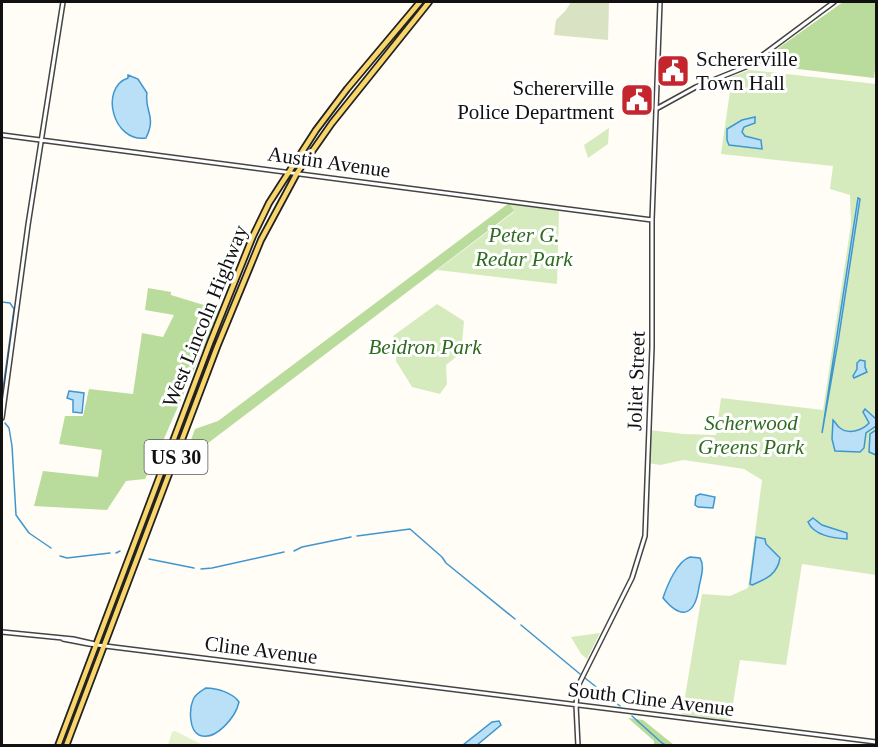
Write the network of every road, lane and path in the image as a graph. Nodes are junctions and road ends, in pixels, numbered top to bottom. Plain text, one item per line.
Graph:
1 (63, 2) edge
2 (420, 2) edge
3 (429, 2) edge
4 (660, 2) edge
5 (834, 2) edge
6 (656, 109) junction
7 (2, 135) edge
8 (42, 140) junction
9 (289, 171) junction
10 (297, 173) junction
11 (652, 220) junction
12 (2, 418) edge
13 (2, 632) edge
14 (96, 644) junction
15 (104, 645) junction
16 (422, 685) joint
17 (576, 705) junction
18 (876, 742) edge
19 (58, 746) edge
20 (66, 746) edge
21 (579, 746) edge

1 - 8 street
2 - 9 main road, West Lincoln Highway / US 30
3 - 10 main road, West Lincoln Highway / US 30
4 - 6 street, Joliet Street
5 - 6 street
6 - 11 street, Joliet Street
7 - 8 street, Austin Avenue
8 - 9 street, Austin Avenue
8 - 12 street
9 - 10 street, Austin Avenue
9 - 14 main road, West Lincoln Highway / US 30
10 - 11 street, Austin Avenue
10 - 15 main road, West Lincoln Highway / US 30
11 - 17 street, Joliet Street
13 - 14 street, Cline Avenue
14 - 15 street, Cline Avenue
14 - 19 main road, West Lincoln Highway / US 30
15 - 16 street, Cline Avenue
15 - 20 main road, West Lincoln Highway / US 30
16 - 17 street, South Cline Avenue
17 - 18 street, South Cline Avenue
17 - 21 street, Joliet Street

